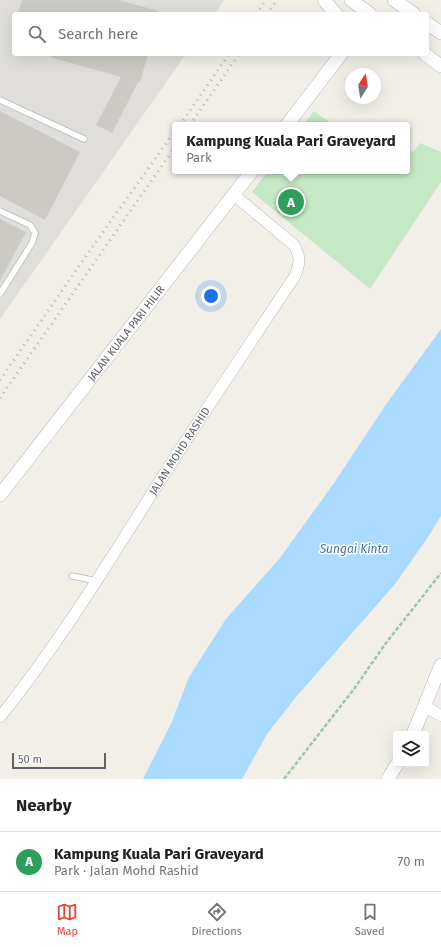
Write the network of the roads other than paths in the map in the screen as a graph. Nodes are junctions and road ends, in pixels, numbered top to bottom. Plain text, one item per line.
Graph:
1 (324, 0) edge
2 (351, 0) edge
3 (394, 0) edge
4 (334, 12) edge
5 (367, 12) edge
6 (411, 12) edge
7 (429, 24) edge
8 (441, 33) edge
9 (339, 56) edge
10 (428, 56) edge
11 (441, 66) edge
12 (0, 100) edge
13 (289, 122) edge
14 (84, 139) dead end
15 (250, 174) edge
16 (234, 194) junction
17 (0, 210) edge
18 (0, 294) edge
19 (0, 495) edge
20 (72, 576) dead end
21 (98, 581) junction
22 (441, 665) edge
23 (425, 706) junction
24 (441, 716) edge
25 (0, 717) edge
26 (413, 731) edge
27 (395, 767) edge
28 (388, 779) edge

1 - 4 street
2 - 5 street
3 - 6 street
7 - 8 street
9 - 13 street
10 - 11 street
12 - 14 lane
15 - 16 street, JALAN KUALA PARI HILIR
16 - 19 street, JALAN KUALA PARI HILIR
16 - 21 street, JALAN MOHD RASHID
17 - 18 lane
20 - 21 lane
21 - 25 street, JALAN MOHD RASHID
22 - 23 street
23 - 24 street
23 - 26 street
27 - 28 street

